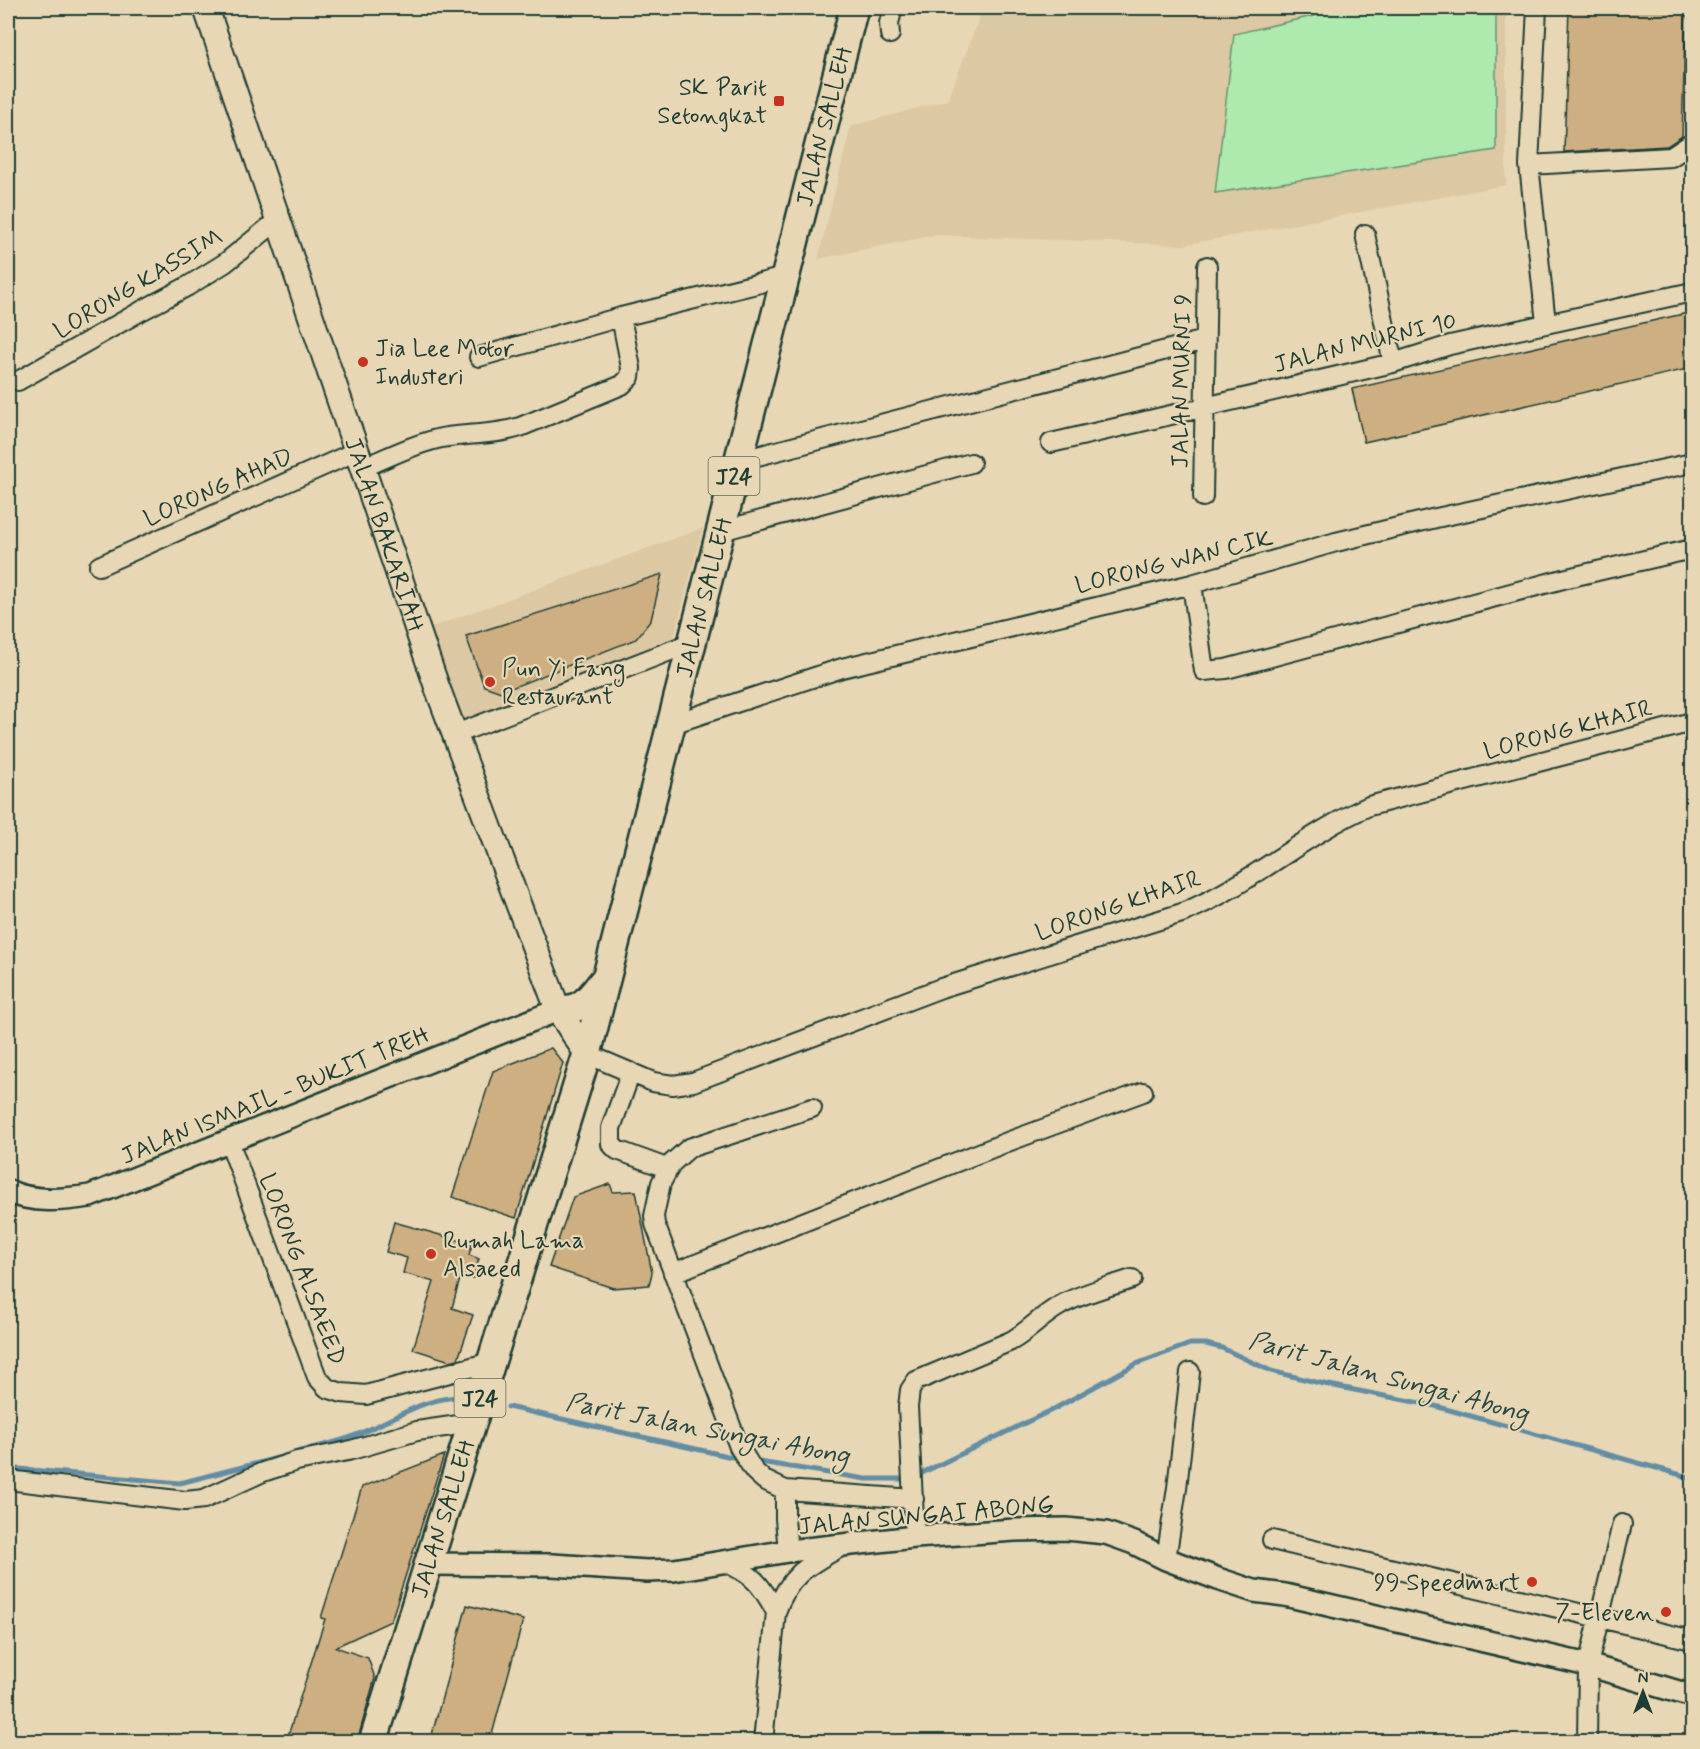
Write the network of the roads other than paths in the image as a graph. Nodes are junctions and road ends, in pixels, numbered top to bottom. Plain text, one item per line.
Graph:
1 (206, 8) edge
2 (854, 8) edge
3 (893, 8) edge
4 (1538, 8) edge
5 (890, 34) dead end
6 (1692, 143) edge
7 (1529, 165) junction
8 (278, 220) junction
9 (1365, 234) dead end
10 (1207, 266) dead end
11 (785, 277) junction
12 (1692, 292) edge
13 (621, 317) junction
14 (1546, 323) junction
15 (1204, 340) junction
16 (479, 357) dead end
17 (1393, 363) junction
18 (18, 381) dead end
19 (1204, 407) junction
20 (1051, 443) dead end
21 (360, 460) junction
22 (738, 461) junction
23 (971, 463) dead end
24 (1692, 464) edge
25 (1203, 497) dead end
26 (721, 531) junction
27 (1692, 549) edge
28 (99, 566) dead end
29 (1191, 584) junction
30 (693, 642) junction
31 (1692, 722) edge
32 (672, 724) junction
33 (456, 734) junction
34 (607, 976) junction
35 (558, 1010) junction
36 (587, 1054) junction
37 (631, 1072) junction
38 (1143, 1092) dead end
39 (812, 1108) dead end
40 (229, 1141) junction
41 (669, 1169) junction
42 (8, 1191) edge
43 (673, 1273) junction
44 (1132, 1279) dead end
45 (491, 1362) junction
46 (1190, 1372) dead end
47 (472, 1424) junction
48 (8, 1479) edge
49 (785, 1490) junction
50 (914, 1499) junction
51 (1622, 1524) dead end
52 (915, 1537) junction
53 (1272, 1540) dead end
54 (847, 1544) junction
55 (788, 1551) junction
56 (1166, 1559) junction
57 (723, 1561) junction
58 (428, 1564) junction
59 (776, 1612) junction
60 (1600, 1618) junction
61 (1692, 1640) edge
62 (1588, 1665) junction
63 (1692, 1696) edge
64 (373, 1742) edge
65 (763, 1742) edge
66 (1587, 1742) edge

1 - 8 main road, JALAN BAKARIAH
2 - 11 main road, JALAN SALLEH / J24
3 - 5 street
4 - 7 street
6 - 7 street
7 - 14 street
8 - 18 street, LORONG KASSIM
8 - 21 main road, JALAN BAKARIAH
9 - 17 street
10 - 15 street, JALAN MURNI 9
11 - 13 street
11 - 22 main road, JALAN SALLEH / J24
12 - 14 street, JALAN MURNI 10
13 - 16 street
13 - 21 street, LORONG AHAD
14 - 17 street, JALAN MURNI 10
15 - 19 street, JALAN MURNI 9
15 - 22 street
17 - 19 street, JALAN MURNI 10
19 - 20 street, JALAN MURNI 10
19 - 25 street, JALAN MURNI 9
21 - 28 street, LORONG AHAD
21 - 33 main road, JALAN BAKARIAH
22 - 26 main road, JALAN SALLEH / J24
23 - 26 street
24 - 29 street, LORONG WAN CIK
26 - 30 main road, JALAN SALLEH / J24
27 - 29 street
29 - 32 street, LORONG WAN CIK
30 - 32 main road, JALAN SALLEH / J24
30 - 33 street
31 - 37 street, LORONG KHAIR
32 - 34 main road, JALAN SALLEH / J24
33 - 35 main road, JALAN BAKARIAH
34 - 35 main road
34 - 36 main road, J24
35 - 36 main road, JALAN BAKARIAH
35 - 40 street, JALAN ISMAIL - BUKIT TREH
36 - 37 street, LORONG KHAIR
36 - 45 main road, JALAN SALLEH / J24
37 - 41 street
38 - 43 street
39 - 41 street
40 - 42 street, JALAN ISMAIL - BUKIT TREH
40 - 45 street, LORONG ALSAEED
41 - 43 street
43 - 49 street
44 - 50 street
45 - 47 main road, JALAN SALLEH / J24
46 - 56 street
47 - 48 street
47 - 58 main road, JALAN SALLEH / J24
49 - 50 street
49 - 55 street
50 - 52 street
51 - 60 street
52 - 54 street, JALAN SUNGAI ABONG
52 - 56 street, JALAN SUNGAI ABONG
53 - 60 street
54 - 55 street, JALAN SUNGAI ABONG
54 - 59 street
55 - 57 street, JALAN SUNGAI ABONG
56 - 62 street, JALAN SUNGAI ABONG
57 - 58 street, JALAN SUNGAI ABONG
57 - 59 street
58 - 64 main road, JALAN SALLEH / J24
59 - 65 street
60 - 61 street
60 - 62 street
62 - 63 street, JALAN SUNGAI ABONG
62 - 66 street

